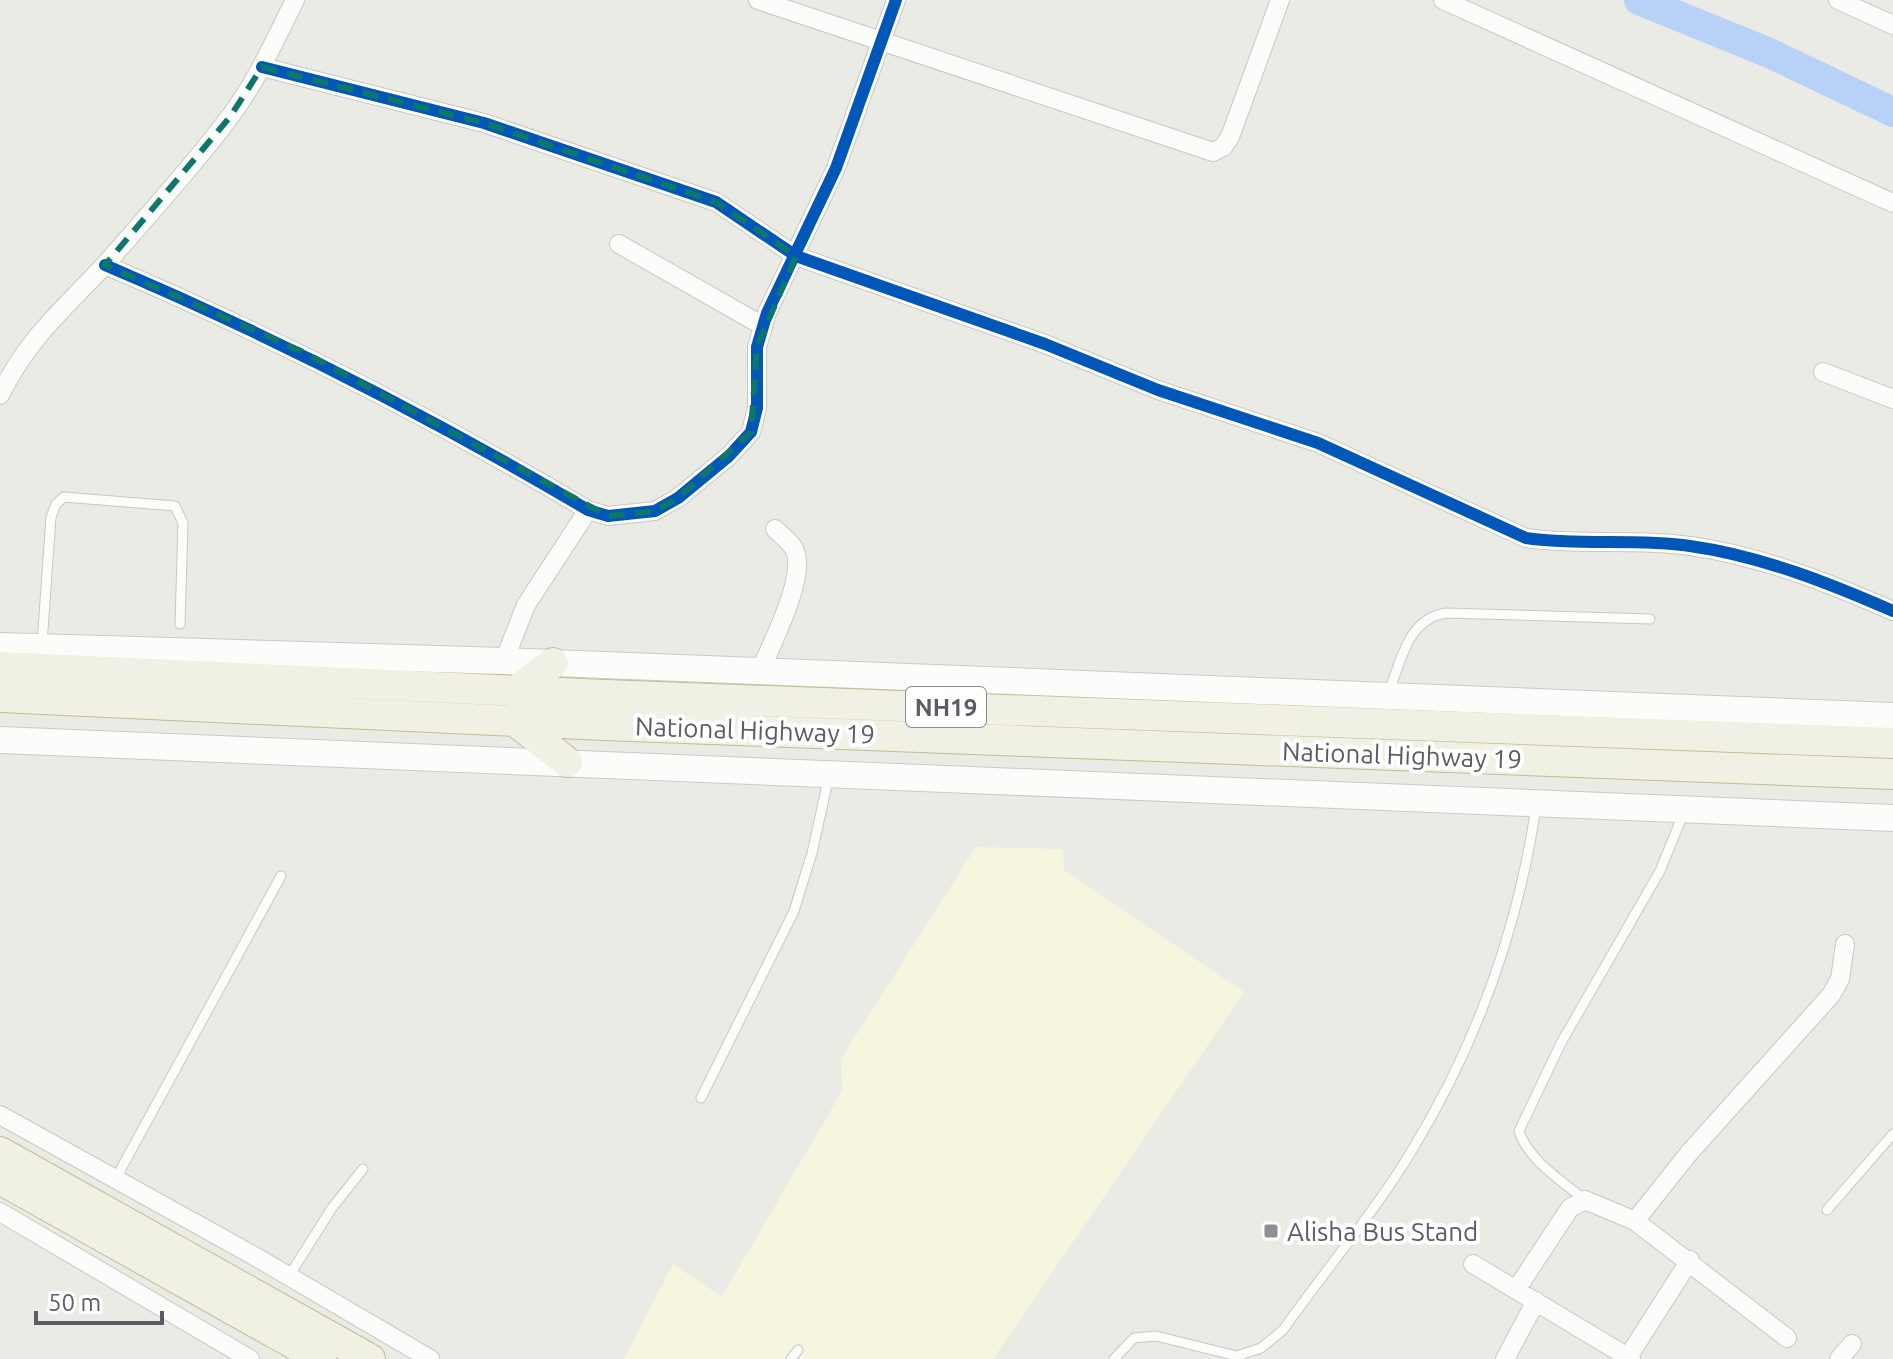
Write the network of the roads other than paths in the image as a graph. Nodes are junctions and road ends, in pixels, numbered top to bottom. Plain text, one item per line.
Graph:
1 (295, 0) edge
2 (758, 0) edge
3 (896, 0) edge
4 (1280, 0) edge
5 (1443, 0) edge
6 (1838, 0) edge
7 (1893, 25) edge
8 (880, 42) junction
9 (262, 67) junction
10 (1893, 203) edge
11 (619, 244) dead end
12 (796, 256) junction
13 (105, 265) junction
14 (763, 326) junction
15 (1823, 372) dead end
16 (0, 395) edge
17 (1893, 399) edge
18 (588, 510) junction
19 (775, 529) dead end
20 (1893, 611) edge
21 (1650, 619) dead end
22 (180, 624) dead end
23 (0, 646) edge
24 (42, 647) junction
25 (504, 661) junction
26 (553, 663) junction
27 (0, 667) edge
28 (760, 672) junction
29 (516, 691) junction
30 (0, 697) edge
31 (1387, 698) junction
32 (1893, 716) edge
33 (515, 721) junction
34 (0, 740) edge
35 (1893, 743) edge
36 (567, 762) junction
37 (830, 772) junction
38 (1893, 774) edge
39 (1537, 803) junction
40 (1685, 808) junction
41 (1893, 818) edge
42 (281, 876) dead end
43 (1845, 944) dead end
44 (701, 1098) dead end
45 (0, 1115) edge
46 (1893, 1134) edge
47 (0, 1152) edge
48 (363, 1169) dead end
49 (116, 1178) junction
50 (0, 1179) edge
51 (1585, 1200) junction
52 (1827, 1210) dead end
53 (0, 1212) edge
54 (1635, 1221) junction
55 (1690, 1260) junction
56 (1473, 1264) dead end
57 (289, 1276) junction
58 (1516, 1290) junction
59 (1536, 1301) junction
60 (1787, 1338) dead end
61 (1852, 1344) dead end
62 (798, 1350) dead end
63 (1630, 1358) edge
64 (250, 1359) edge
65 (321, 1359) edge
66 (370, 1359) edge
67 (430, 1359) edge
68 (791, 1359) edge
69 (1114, 1359) edge
70 (1505, 1359) edge
71 (1839, 1359) edge

1 - 9 street
2 - 8 street
3 - 8 street
4 - 8 street
5 - 10 street
6 - 7 street
8 - 12 street
9 - 12 street
9 - 13 street
11 - 14 street
12 - 14 street
12 - 20 street
13 - 16 street
13 - 18 street
14 - 18 street
15 - 17 street
18 - 25 street
19 - 28 street
21 - 31 lane
22 - 24 lane
23 - 24 main road
24 - 25 main road
25 - 26 main road
26 - 28 main road
26 - 29 highway
27 - 29 highway, NH19
28 - 31 main road
29 - 35 highway, NH19
30 - 33 highway, National Highway 19 / NH19
31 - 32 main road
33 - 36 highway
33 - 38 highway, National Highway 19 / NH19
34 - 36 main road
36 - 37 main road
37 - 39 main road
37 - 44 lane
39 - 40 main road
39 - 69 lane
40 - 41 main road
40 - 51 lane
42 - 49 lane
43 - 54 street
45 - 49 street
46 - 52 lane
47 - 66 highway
48 - 57 lane
49 - 57 street
50 - 65 highway
51 - 54 street
51 - 58 street
53 - 64 street
54 - 55 street
55 - 60 street
55 - 63 street
56 - 58 street
57 - 67 street
58 - 59 street
59 - 63 street
59 - 70 street
61 - 71 street
62 - 68 lane

